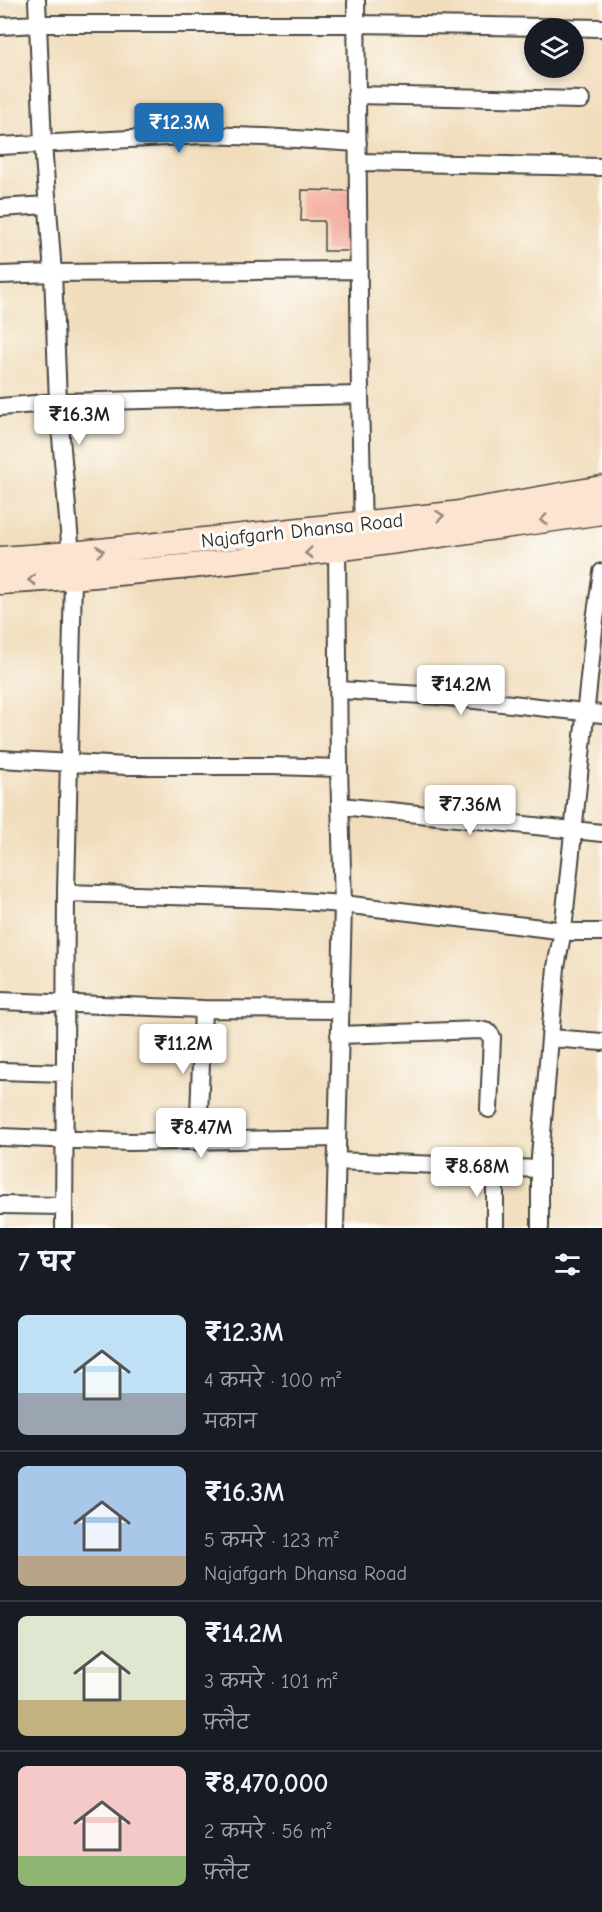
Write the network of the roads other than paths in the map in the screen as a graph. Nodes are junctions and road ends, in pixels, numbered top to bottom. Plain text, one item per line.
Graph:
1 (37, 0) edge
2 (356, 0) edge
3 (38, 24) junction
4 (356, 24) junction
5 (0, 26) edge
6 (602, 28) edge
7 (356, 95) junction
8 (582, 100) dead end
9 (358, 143) junction
10 (43, 144) junction
11 (0, 146) edge
12 (358, 162) junction
13 (602, 167) edge
14 (47, 206) junction
15 (0, 208) edge
16 (359, 270) junction
17 (53, 273) junction
18 (0, 275) edge
19 (360, 395) junction
20 (58, 402) junction
21 (0, 407) edge
22 (602, 488) edge
23 (602, 512) edge
24 (363, 535) junction
25 (337, 550) junction
26 (71, 554) junction
27 (0, 559) edge
28 (602, 572) edge
29 (73, 578) junction
30 (0, 582) edge
31 (597, 643) edge
32 (339, 690) junction
33 (594, 713) edge
34 (0, 759) edge
35 (70, 763) junction
36 (339, 768) junction
37 (341, 806) junction
38 (572, 830) junction
39 (602, 833) edge
40 (66, 893) junction
41 (343, 904) junction
42 (562, 930) junction
43 (602, 932) edge
44 (0, 1001) edge
45 (66, 1005) junction
46 (203, 1009) junction
47 (339, 1010) junction
48 (339, 1035) junction
49 (551, 1038) junction
50 (602, 1042) edge
51 (0, 1071) edge
52 (65, 1073) junction
53 (489, 1109) dead end
54 (0, 1137) edge
55 (65, 1138) junction
56 (337, 1138) junction
57 (198, 1142) junction
58 (336, 1161) junction
59 (495, 1168) junction
60 (540, 1170) junction
61 (0, 1205) edge
62 (64, 1206) junction
63 (64, 1228) edge
64 (335, 1228) edge
65 (495, 1228) edge
66 (540, 1228) edge

1 - 3 street
2 - 4 street
3 - 4 street
3 - 5 street
3 - 10 street
4 - 6 street
4 - 7 street
7 - 8 street
7 - 9 street
9 - 10 street
9 - 12 street
10 - 11 street
10 - 14 street
12 - 13 street
12 - 16 street
14 - 15 street
14 - 17 street
16 - 17 street
16 - 19 street
17 - 18 street
17 - 20 street
19 - 20 street
19 - 24 street
20 - 21 street
20 - 26 street
24 -> 22 main road, Najafgarh Dhansa Road
23 -> 24 main road, Najafgarh Dhansa Road
24 - 25 main road, Najafgarh Dhansa Road
26 -> 24 main road, Najafgarh Dhansa Road
25 -> 29 main road, Najafgarh Dhansa Road
25 - 32 street
26 - 27 main road, Najafgarh Dhansa Road
26 - 29 street
28 - 31 street
29 -> 30 main road, Najafgarh Dhansa Road
29 - 35 street
31 - 33 street
32 - 33 street
32 - 36 street
33 - 38 street
34 - 35 street
35 - 36 street
35 - 40 street
36 - 37 street
37 - 38 street
37 - 41 street
38 - 39 street
38 - 42 street
40 - 41 street
40 - 45 street
41 - 42 street
41 - 47 street
42 - 43 street
42 - 49 street
44 - 45 street
45 - 46 street
45 - 52 street
46 - 47 street
46 - 57 street
47 - 48 street
48 - 53 street
48 - 56 street
49 - 50 street
49 - 60 street
51 - 52 street
52 - 55 street
54 - 55 street
55 - 57 street
55 - 62 street
56 - 57 street
56 - 58 street
58 - 59 street
58 - 64 street
59 - 60 street
59 - 65 street
60 - 66 street
61 - 62 street
62 - 63 street

